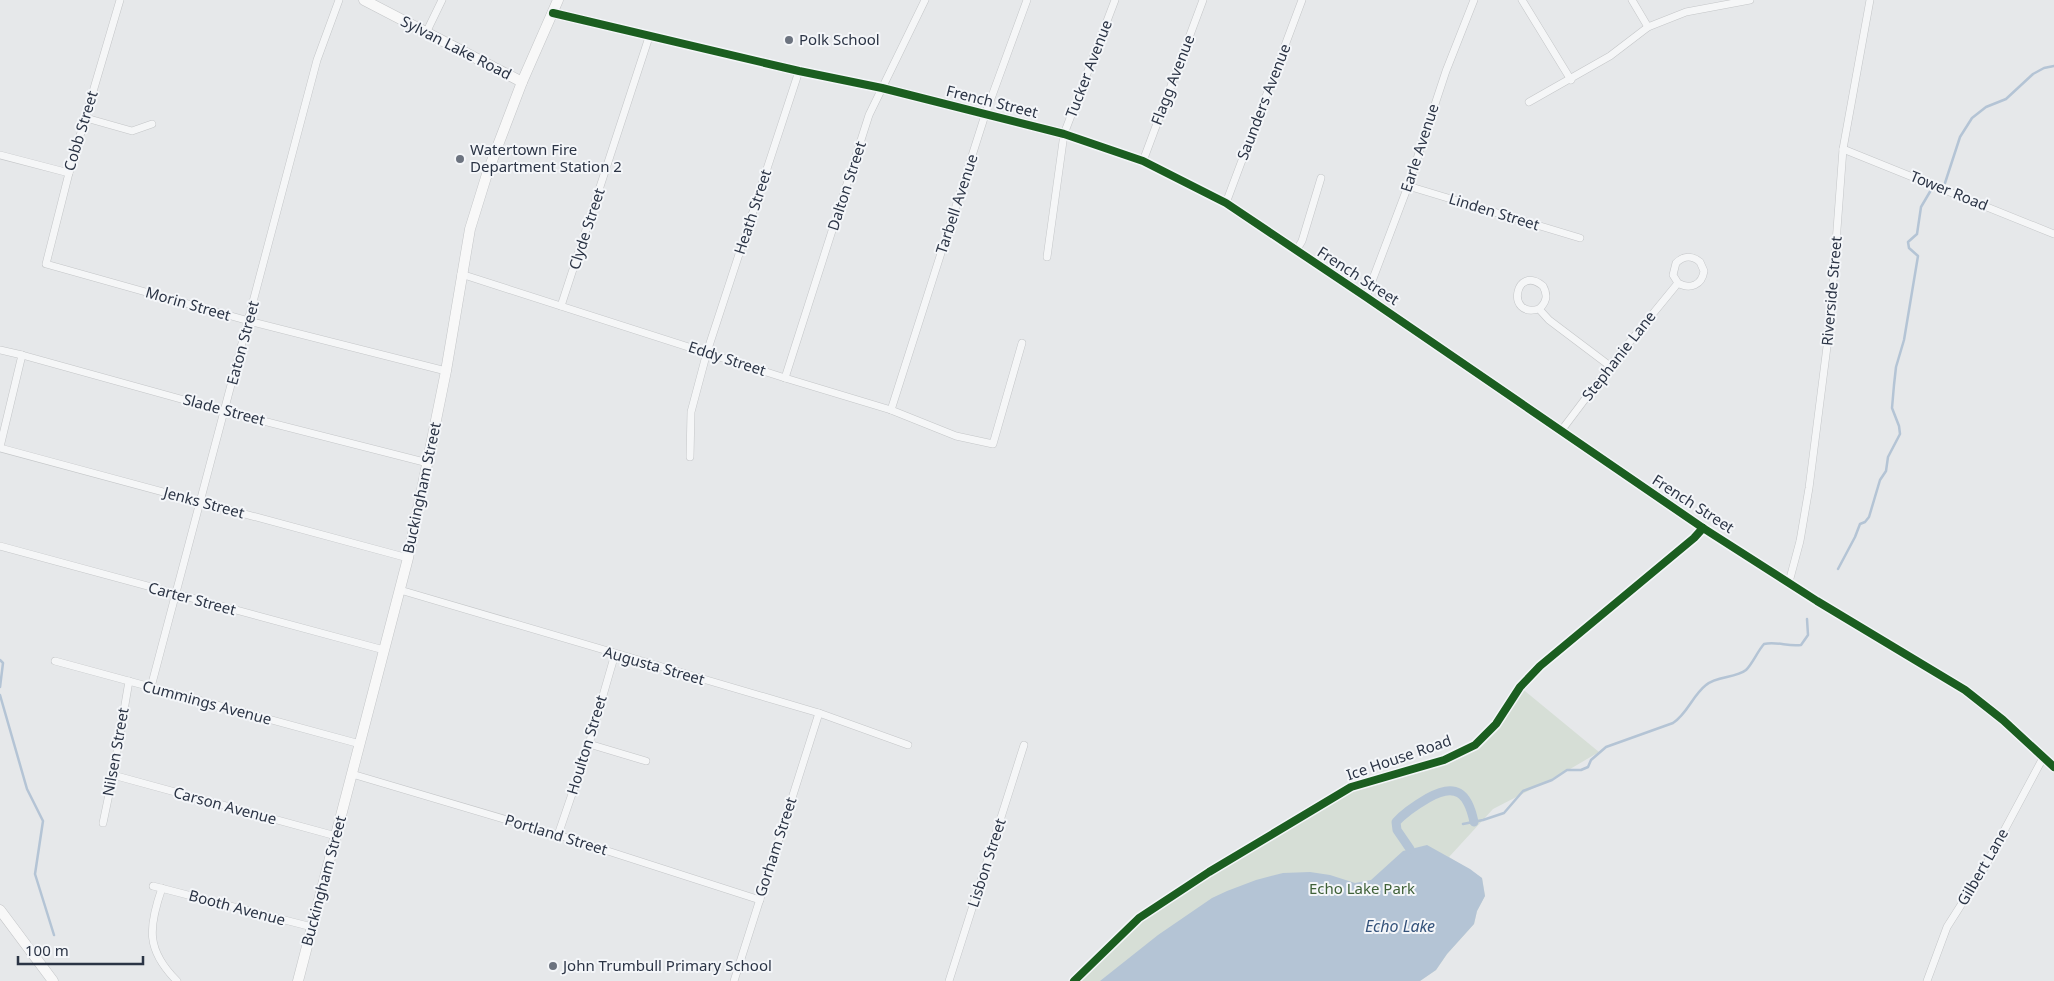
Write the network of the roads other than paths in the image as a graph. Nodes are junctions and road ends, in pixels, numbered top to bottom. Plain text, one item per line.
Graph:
1 (120, 0) edge
2 (339, 0) edge
3 (364, 0) edge
4 (442, 0) edge
5 (558, 0) edge
6 (925, 0) edge
7 (1027, 0) edge
8 (1115, 0) edge
9 (1203, 0) edge
10 (1302, 0) edge
11 (1474, 0) edge
12 (1522, 0) edge
13 (1632, 0) edge
14 (1750, 0) edge
15 (1870, 0) edge
16 (553, 13) junction
17 (1648, 27) junction
18 (426, 33) junction
19 (649, 37) junction
20 (799, 71) junction
21 (1571, 80) junction
22 (522, 82) junction
23 (882, 88) junction
24 (1529, 102) dead end
25 (985, 115) junction
26 (86, 118) junction
27 (152, 124) dead end
28 (1064, 134) junction
29 (1843, 149) junction
30 (0, 155) edge
31 (1142, 161) junction
32 (69, 174) junction
33 (1321, 178) dead end
34 (1408, 186) junction
35 (1226, 203) junction
36 (2054, 234) edge
37 (1580, 238) dead end
38 (1296, 251) junction
39 (1047, 257) dead end
40 (46, 264) joint
41 (461, 274) junction
42 (1678, 282) junction
43 (1366, 297) junction
44 (561, 306) junction
45 (1539, 309) junction
46 (249, 321) junction
47 (1022, 343) dead end
48 (0, 350) edge
49 (707, 352) junction
50 (22, 355) junction
51 (1610, 366) junction
52 (446, 371) junction
53 (785, 378) junction
54 (891, 410) junction
55 (224, 411) junction
56 (1562, 431) junction
57 (0, 448) edge
58 (690, 457) dead end
59 (428, 463) junction
60 (200, 502) junction
61 (1703, 528) junction
62 (0, 546) edge
63 (408, 558) junction
64 (1789, 582) junction
65 (400, 590) junction
66 (174, 594) junction
67 (384, 650) junction
68 (614, 654) junction
69 (55, 661) dead end
70 (129, 681) junction
71 (151, 687) junction
72 (819, 713) junction
73 (360, 744) junction
74 (589, 744) junction
75 (908, 745) dead end
76 (1024, 745) dead end
77 (2044, 756) junction
78 (646, 761) dead end
79 (2054, 767) edge
80 (352, 774) junction
81 (113, 776) junction
82 (103, 823) dead end
83 (558, 835) junction
84 (336, 836) junction
85 (153, 886) dead end
86 (162, 888) junction
87 (760, 900) junction
88 (0, 910) edge
89 (312, 927) junction
90 (53, 981) edge
91 (177, 981) edge
92 (298, 981) edge
93 (734, 981) edge
94 (949, 981) edge
95 (1074, 981) edge
96 (1927, 981) edge

1 - 26 street, Cobb Street
2 - 46 street, Eaton Street
3 - 18 main road, Sylvan Lake Road
4 - 18 street
5 - 16 main road, Buckingham Street
6 - 23 street, Dalton Street
7 - 25 street, Tarbell Avenue
8 - 28 street, Tucker Avenue
9 - 31 street, Flagg Avenue
10 - 35 street, Saunders Avenue
11 - 34 street, Earle Avenue
12 - 21 street
13 - 17 street
14 - 17 street
15 - 29 street, Riverside Street
16 - 19 street, French Street
16 - 22 main road, Buckingham Street
17 - 21 street
18 - 22 main road, Sylvan Lake Road
19 - 20 street, French Street
19 - 44 street, Clyde Street
20 - 23 street, French Street
20 - 49 street, Heath Street
21 - 24 street
22 - 41 main road, Buckingham Street
23 - 25 street, French Street
23 - 53 street, Dalton Street
25 - 28 street, French Street
25 - 54 street, Tarbell Avenue
26 - 27 street
26 - 32 street, Cobb Street
28 - 31 street, French Street
28 - 39 street, Tucker Avenue
29 - 36 street, Tower Road
29 - 64 street, Riverside Street
30 - 32 street
31 - 35 street, French Street
32 - 40 street, Cobb Street
33 - 38 street
34 - 37 street, Linden Street
34 - 43 street, Earle Avenue
35 - 38 street, French Street
38 - 43 street, French Street
40 - 46 street, Morin Street
41 - 44 street, Eddy Street
41 - 52 main road, Buckingham Street
42 - 42 street
42 - 51 street, Stephanie Lane
43 - 56 street, French Street
44 - 49 street, Eddy Street
45 - 45 street
45 - 51 street
46 - 52 street, Morin Street
46 - 55 street, Eaton Street
47 - 54 street, Eddy Street
48 - 50 street, Slade Street
49 - 53 street, Eddy Street
49 - 58 street, Heath Street
50 - 55 street, Slade Street
50 - 57 street
51 - 56 street, Stephanie Lane
52 - 59 main road, Buckingham Street
53 - 54 street, Eddy Street
55 - 59 street, Slade Street
55 - 60 street, Eaton Street
56 - 61 street, French Street
57 - 60 street, Jenks Street
59 - 63 main road, Buckingham Street
60 - 63 street, Jenks Street
60 - 66 street, Eaton Street
61 - 64 street, French Street
61 - 95 street, Ice House Road
62 - 66 street, Carter Street
63 - 65 main road, Buckingham Street
64 - 77 street, French Street
65 - 67 main road, Buckingham Street
65 - 68 street, Augusta Street
66 - 67 street, Carter Street
66 - 71 street, Eaton Street
67 - 73 main road, Buckingham Street
68 - 72 street, Augusta Street
68 - 74 street, Houlton Street
69 - 70 street, Cummings Avenue
70 - 71 street, Cummings Avenue
70 - 81 street, Nilsen Street
71 - 73 street, Cummings Avenue
72 - 75 street, Augusta Street
72 - 87 street, Gorham Street
73 - 80 main road, Buckingham Street
74 - 78 street
74 - 83 street, Houlton Street
76 - 94 street, Lisbon Street
77 - 79 street, French Street
77 - 96 street, Gilbert Lane
80 - 83 street, Portland Street
80 - 84 main road, Buckingham Street
81 - 82 street, Nilsen Street
81 - 84 street, Carson Avenue
83 - 87 street, Portland Street
84 - 89 main road, Buckingham Street
85 - 86 street, Booth Avenue
86 - 89 street, Booth Avenue
86 - 91 street
87 - 93 street, Gorham Street
88 - 90 main road
89 - 92 main road, Buckingham Street

